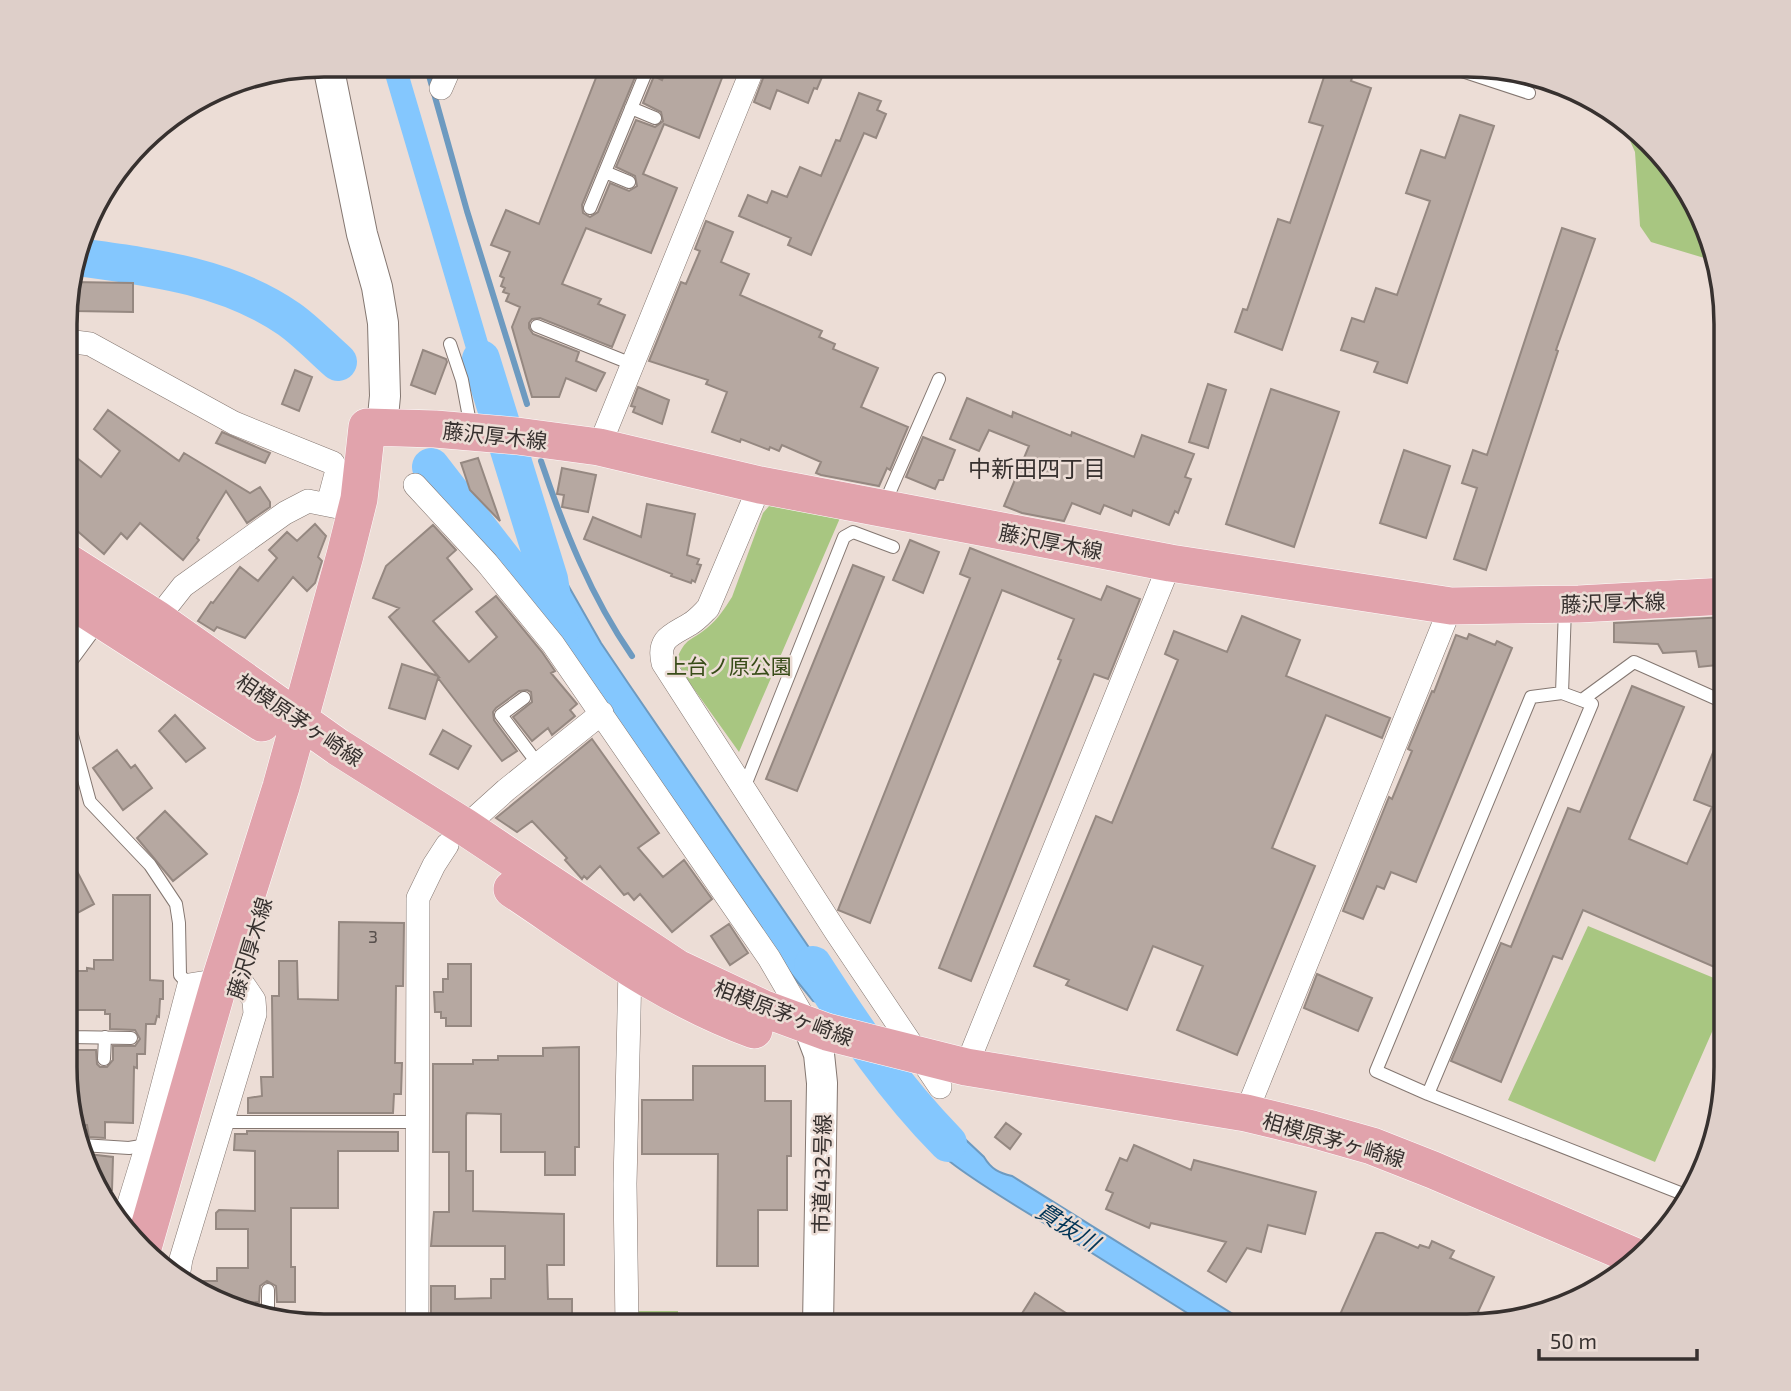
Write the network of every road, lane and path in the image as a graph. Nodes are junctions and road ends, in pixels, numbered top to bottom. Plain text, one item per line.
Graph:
1 (330, 77) edge
2 (446, 77) edge
3 (644, 77) edge
4 (749, 77) edge
5 (1484, 78) edge
6 (442, 88) dead end
7 (1529, 93) dead end
8 (631, 108) junction
9 (655, 118) dead end
10 (605, 172) junction
11 (629, 182) dead end
12 (590, 208) dead end
13 (537, 326) dead end
14 (77, 342) edge
15 (450, 344) dead end
16 (632, 364) junction
17 (939, 379) dead end
18 (375, 427) junction
19 (490, 434) junction
20 (599, 447) junction
21 (415, 485) dead end
22 (760, 485) junction
23 (342, 508) junction
24 (882, 509) junction
25 (893, 547) dead end
26 (1170, 563) junction
27 (77, 568) edge
28 (1714, 597) edge
29 (1565, 604) junction
30 (80, 606) edge
31 (1451, 606) junction
32 (157, 619) junction
33 (1562, 694) junction
34 (1714, 697) edge
35 (524, 698) dead end
36 (1582, 701) junction
37 (602, 713) junction
38 (302, 736) junction
39 (78, 756) edge
40 (538, 764) junction
41 (744, 788) junction
42 (456, 836) junction
43 (630, 970) junction
44 (216, 981) junction
45 (78, 1037) edge
46 (105, 1037) junction
47 (131, 1038) dead end
48 (824, 1043) junction
49 (104, 1059) dead end
50 (931, 1069) junction
51 (1429, 1094) junction
52 (1246, 1113) junction
53 (223, 1122) junction
54 (416, 1122) junction
55 (147, 1145) junction
56 (90, 1146) edge
57 (1679, 1193) edge
58 (126, 1214) edge
59 (146, 1238) edge
60 (157, 1249) edge
61 (1629, 1254) edge
62 (180, 1267) edge
63 (1607, 1270) edge
64 (268, 1290) dead end
65 (268, 1308) edge
66 (416, 1313) edge
67 (627, 1313) edge
68 (818, 1313) edge

1 - 18 street
2 - 6 street
3 - 8 lane
4 - 16 street
5 - 7 lane
8 - 9 lane
8 - 10 lane
10 - 11 lane
10 - 12 lane
13 - 16 lane
14 - 23 street
15 - 19 lane
16 - 20 street
17 - 24 lane
18 - 19 main road, 藤沢厚木線
18 - 23 main road, 藤沢厚木線
18 - 38 main road, 藤沢厚木線
19 - 20 main road, 藤沢厚木線
20 - 22 main road, 藤沢厚木線
21 - 37 street
22 - 24 main road, 藤沢厚木線
22 - 41 street
23 - 32 street
23 - 38 main road, 藤沢厚木線
24 - 26 main road, 藤沢厚木線
25 - 41 lane
26 - 31 main road, 藤沢厚木線
26 - 50 street
27 - 32 main road, 相模原茅ヶ崎線
28 - 29 main road, 藤沢厚木線
29 - 31 main road, 藤沢厚木線
29 - 33 lane
30 - 38 main road, 相模原茅ヶ崎線
31 - 52 street
32 - 38 main road, 相模原茅ヶ崎線
33 - 36 lane
33 - 51 lane
34 - 36 lane
35 - 40 lane
36 - 51 lane
37 - 40 street
37 - 48 street
38 - 42 main road, 相模原茅ヶ崎線
38 - 44 main road, 藤沢厚木線
39 - 44 lane
40 - 42 street
41 - 50 street
42 - 43 main road, 相模原茅ヶ崎線
42 - 48 main road, 相模原茅ヶ崎線
42 - 54 street
43 - 48 main road, 相模原茅ヶ崎線
43 - 67 street
44 - 53 street
44 - 55 street
44 - 59 main road, 藤沢厚木線
44 - 60 main road, 藤沢厚木線
45 - 46 lane
46 - 47 lane
46 - 49 lane
48 - 50 main road, 相模原茅ヶ崎線
48 - 68 street, 市道432号線
50 - 52 main road, 相模原茅ヶ崎線
50 - 63 main road, 相模原茅ヶ崎線
51 - 57 lane
52 - 61 main road, 相模原茅ヶ崎線
53 - 54 lane
53 - 62 street
54 - 66 street
55 - 56 lane
55 - 58 street
64 - 65 lane

